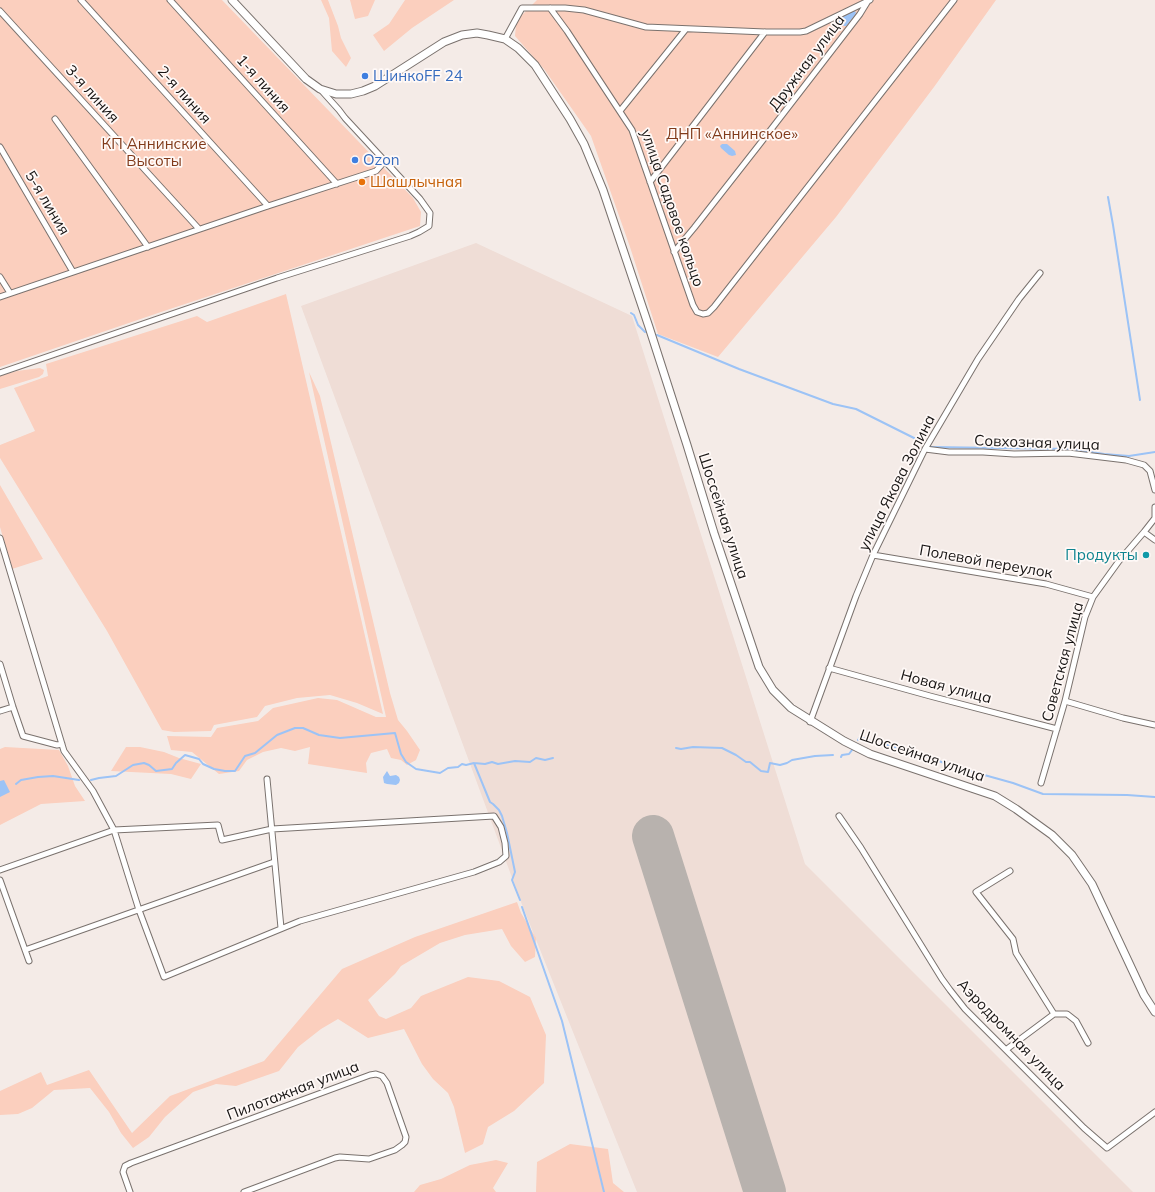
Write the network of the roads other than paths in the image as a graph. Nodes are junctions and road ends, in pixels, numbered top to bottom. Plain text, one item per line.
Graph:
1 (81, 0) edge
2 (170, 0) edge
3 (232, 0) edge
4 (869, 0) edge
5 (954, 0) edge
6 (550, 8) junction
7 (0, 11) edge
8 (686, 29) junction
9 (765, 32) junction
10 (505, 39) junction
11 (320, 89) junction
12 (620, 111) junction
13 (55, 119) dead end
14 (0, 147) edge
15 (385, 161) junction
16 (650, 182) junction
17 (337, 184) junction
18 (268, 206) junction
19 (199, 230) junction
20 (148, 247) junction
21 (674, 252) junction
22 (73, 272) junction
23 (1040, 273) dead end
24 (0, 277) edge
25 (10, 293) junction
26 (0, 297) edge
27 (0, 373) edge
28 (925, 449) junction
29 (1155, 490) edge
30 (1155, 507) edge
31 (1155, 518) edge
32 (1144, 532) junction
33 (0, 538) edge
34 (1155, 540) edge
35 (873, 555) junction
36 (1094, 597) junction
37 (0, 664) edge
38 (829, 668) junction
39 (1065, 701) junction
40 (13, 707) junction
41 (0, 711) edge
42 (810, 722) junction
43 (1155, 725) edge
44 (1057, 729) junction
45 (62, 744) junction
46 (267, 779) dead end
47 (1041, 783) dead end
48 (839, 816) dead end
49 (272, 829) junction
50 (114, 830) junction
51 (274, 862) junction
52 (0, 870) edge
53 (1010, 871) dead end
54 (0, 880) edge
55 (139, 910) junction
56 (280, 928) junction
57 (25, 950) junction
58 (29, 961) dead end
59 (1155, 1012) edge
60 (1054, 1014) junction
61 (1088, 1043) dead end
62 (1007, 1050) junction
63 (1155, 1112) edge
64 (130, 1192) edge
65 (244, 1192) edge

1 - 18 street, 2-я линия
2 - 17 street, 1-я линия
3 - 11 main road
4 - 9 street
4 - 21 street, Дружная улица
5 - 21 street, улица Садовое кольцо
6 - 8 street
6 - 10 street
6 - 12 street, улица Садовое кольцо
7 - 19 street, 3-я линия
8 - 9 street
8 - 12 street
9 - 16 street
10 - 11 main road
10 - 42 main road, Шоссейная улица
11 - 15 street
12 - 16 street, улица Садовое кольцо
13 - 20 street
14 - 22 street, 5-я линия
15 - 17 street
15 - 27 street
16 - 21 street, улица Садовое кольцо
17 - 18 street
18 - 19 street
19 - 20 street
20 - 22 street
22 - 25 street
23 - 28 street, улица Якова Золина
24 - 25 street
25 - 26 street
28 - 29 street, Совхозная улица
28 - 35 street, улица Якова Золина
30 - 31 street
31 - 32 street, Советская улица
32 - 34 street
32 - 36 street, Советская улица
33 - 45 street
35 - 36 street, Полевой переулок
35 - 38 street, улица Якова Золина
36 - 39 street, Советская улица
37 - 40 street
38 - 42 street, улица Якова Золина
38 - 44 street, Новая улица
39 - 43 street
39 - 44 street, Советская улица
40 - 41 street
40 - 45 street
42 - 59 main road, Шоссейная улица
44 - 47 street, Советская улица
45 - 50 street
46 - 49 street
48 - 62 street, Аэродромная улица
49 - 50 street
49 - 51 street
49 - 56 street
50 - 52 street
50 - 55 street
51 - 55 street
51 - 56 street
53 - 60 street
54 - 57 street
55 - 56 street
55 - 57 street
57 - 58 street
60 - 61 street
60 - 62 street
62 - 63 street, Аэродромная улица
64 - 65 street, Пилотажная улица

